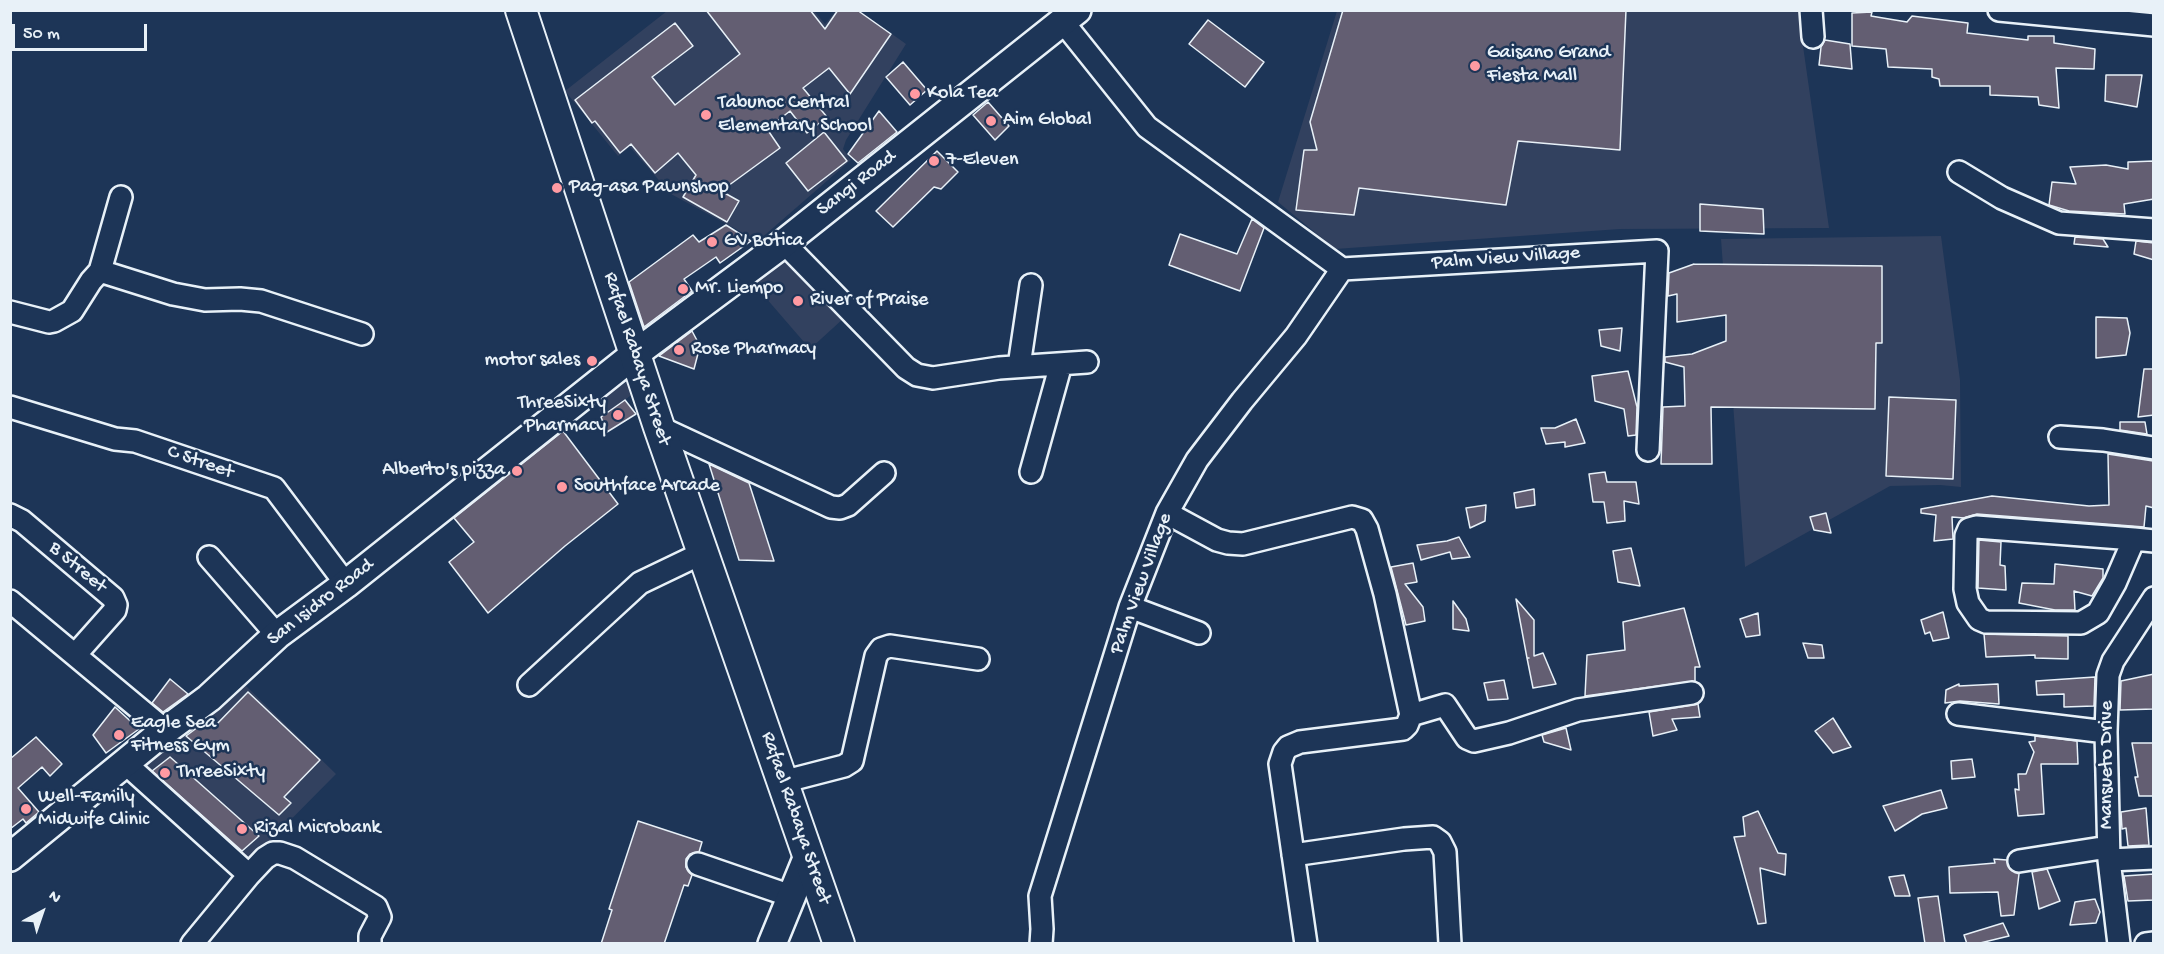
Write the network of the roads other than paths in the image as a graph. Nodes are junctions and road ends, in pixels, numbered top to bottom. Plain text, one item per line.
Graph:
1 (521, 10) edge
2 (1811, 10) edge
3 (2000, 10) edge
4 (1070, 16) edge
5 (2154, 25) edge
6 (1814, 37) dead end
7 (1959, 172) dead end
8 (121, 197) dead end
9 (2154, 230) edge
10 (784, 243) junction
11 (1342, 269) junction
12 (100, 271) junction
13 (1031, 285) dead end
14 (10, 312) edge
15 (362, 334) dead end
16 (635, 354) junction
17 (1087, 362) dead end
18 (1061, 364) junction
19 (1018, 366) junction
20 (10, 408) edge
21 (659, 427) junction
22 (2060, 437) dead end
23 (2154, 448) edge
24 (1648, 450) dead end
25 (884, 472) dead end
26 (1031, 472) dead end
27 (1167, 513) junction
28 (10, 515) edge
29 (2144, 540) edge
30 (209, 557) dead end
31 (704, 558) junction
32 (346, 584) junction
33 (2154, 598) edge
34 (10, 600) edge
35 (1130, 607) junction
36 (2145, 625) edge
37 (1199, 633) dead end
38 (277, 635) junction
39 (75, 655) junction
40 (978, 659) dead end
41 (529, 685) dead end
42 (1692, 693) dead end
43 (1958, 714) dead end
44 (1411, 715) junction
45 (166, 731) junction
46 (2106, 732) junction
47 (126, 763) junction
48 (782, 782) junction
49 (2109, 853) junction
50 (1293, 855) junction
51 (808, 856) junction
52 (10, 857) edge
53 (2154, 858) edge
54 (2019, 861) dead end
55 (698, 864) dead end
56 (249, 875) junction
57 (791, 897) junction
58 (2154, 943) edge
59 (192, 944) edge
60 (370, 944) edge
61 (772, 944) edge
62 (839, 944) edge
63 (1041, 944) edge
64 (1306, 944) edge
65 (1450, 944) edge
66 (2119, 944) edge
67 (2146, 944) edge

1 - 16 main road, Rafael Rabaya Street
2 - 6 street
3 - 5 street
4 - 10 street, Sangi Road
4 - 11 street
7 - 9 street
8 - 12 street
10 - 16 street, Sangi Road
10 - 19 street
11 - 24 street, Palm View Village
11 - 27 street, Palm View Village
12 - 14 street
12 - 15 street
13 - 19 street
16 - 21 main road, Rafael Rabaya Street
16 - 32 street, San Isidro Road
17 - 18 street
18 - 19 street
18 - 26 street
20 - 32 street, C Street
21 - 25 street
21 - 31 main road, Rafael Rabaya Street
22 - 23 street
27 - 35 street, Palm View Village
27 - 44 street
28 - 39 street, B Street
29 - 29 street
30 - 38 street
31 - 41 street
31 - 48 main road, Rafael Rabaya Street
32 - 38 street, San Isidro Road
33 - 36 street, Mansueto Drive
34 - 39 street
35 - 37 street
35 - 63 street, Palm View Village
36 - 46 street, Mansueto Drive
38 - 45 street, San Isidro Road
39 - 45 street
40 - 48 street
42 - 44 street
43 - 46 street
44 - 50 street
45 - 47 street, San Isidro Road
46 - 49 street, Mansueto Drive
47 - 52 street, San Isidro Road
47 - 56 street
48 - 51 main road, Rafael Rabaya Street
49 - 53 street
49 - 54 street
49 - 66 street, Mansueto Drive
50 - 64 street
50 - 65 street
51 - 57 street
51 - 62 main road, Rafael Rabaya Street
55 - 57 street
56 - 59 street
56 - 60 street
57 - 61 street
58 - 67 street

